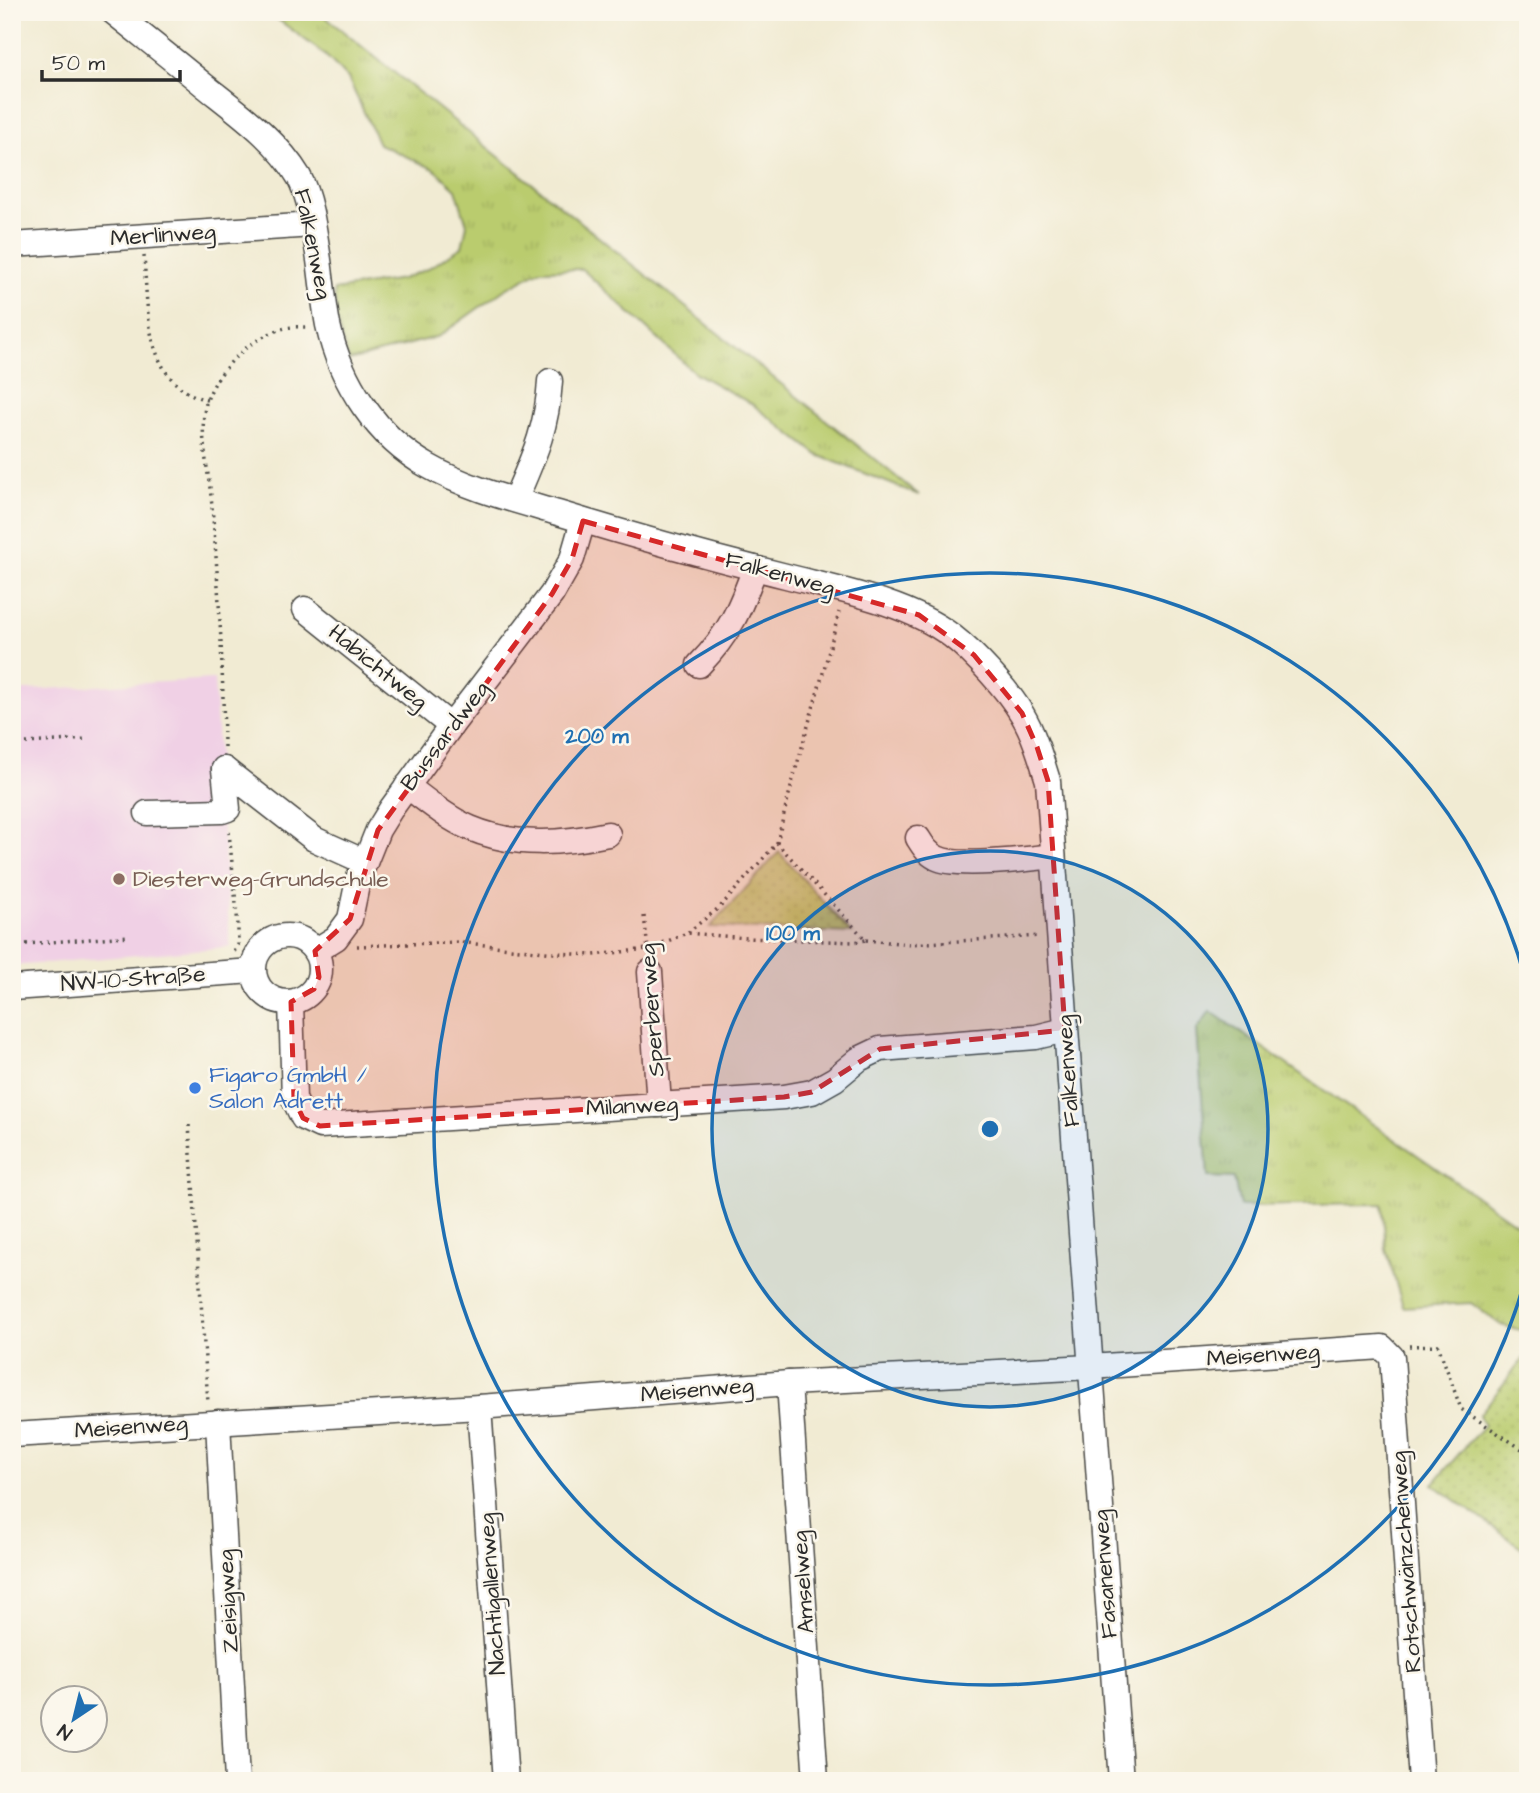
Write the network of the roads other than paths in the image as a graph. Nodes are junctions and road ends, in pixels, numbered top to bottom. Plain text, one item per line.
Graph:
1 (113, 12) edge
2 (313, 225) junction
3 (12, 245) edge
4 (550, 381) dead end
5 (515, 500) junction
6 (583, 521) junction
7 (755, 568) junction
8 (305, 609) dead end
9 (699, 665) dead end
10 (451, 726) junction
11 (407, 786) junction
12 (147, 813) dead end
13 (608, 834) dead end
14 (918, 838) dead end
15 (1053, 856) junction
16 (365, 862) junction
17 (315, 951) junction
18 (649, 961) road end
19 (253, 971) junction
20 (12, 988) edge
21 (291, 1002) junction
22 (1065, 1030) junction
23 (659, 1105) junction
24 (1382, 1347) joint
25 (1090, 1367) junction
26 (789, 1383) junction
27 (480, 1407) junction
28 (213, 1422) junction
29 (12, 1435) edge
30 (237, 1781) edge
31 (506, 1781) edge
32 (816, 1781) edge
33 (1121, 1781) edge
34 (1421, 1781) edge

1 - 2 street, Falkenweg
2 - 3 street, Merlinweg
2 - 5 street, Falkenweg
4 - 5 street
5 - 6 street, Falkenweg
6 - 7 street, Falkenweg
6 - 10 street, Bussardweg
7 - 9 street
7 - 15 street, Falkenweg
8 - 10 street, Habichtweg
10 - 11 street, Bussardweg
11 - 13 street
11 - 16 street, Bussardweg
12 - 16 street
14 - 15 street
15 - 22 street, Falkenweg
16 - 17 street, Bussardweg
17 - 19 street
17 - 21 street
18 - 23 street, Sperberweg
19 - 20 street, NW-10-Straße
19 - 21 street
21 - 23 street, Milanweg
22 - 23 street, Milanweg
22 - 25 street, Falkenweg
24 - 25 street, Meisenweg
24 - 34 street, Rotschwänzchenweg
25 - 26 street, Meisenweg
25 - 33 street, Fasanenweg
26 - 27 street, Meisenweg
26 - 32 street, Amselweg
27 - 28 street, Meisenweg
27 - 31 street, Nachtigallenweg
28 - 29 street, Meisenweg
28 - 30 street, Zeisigweg

